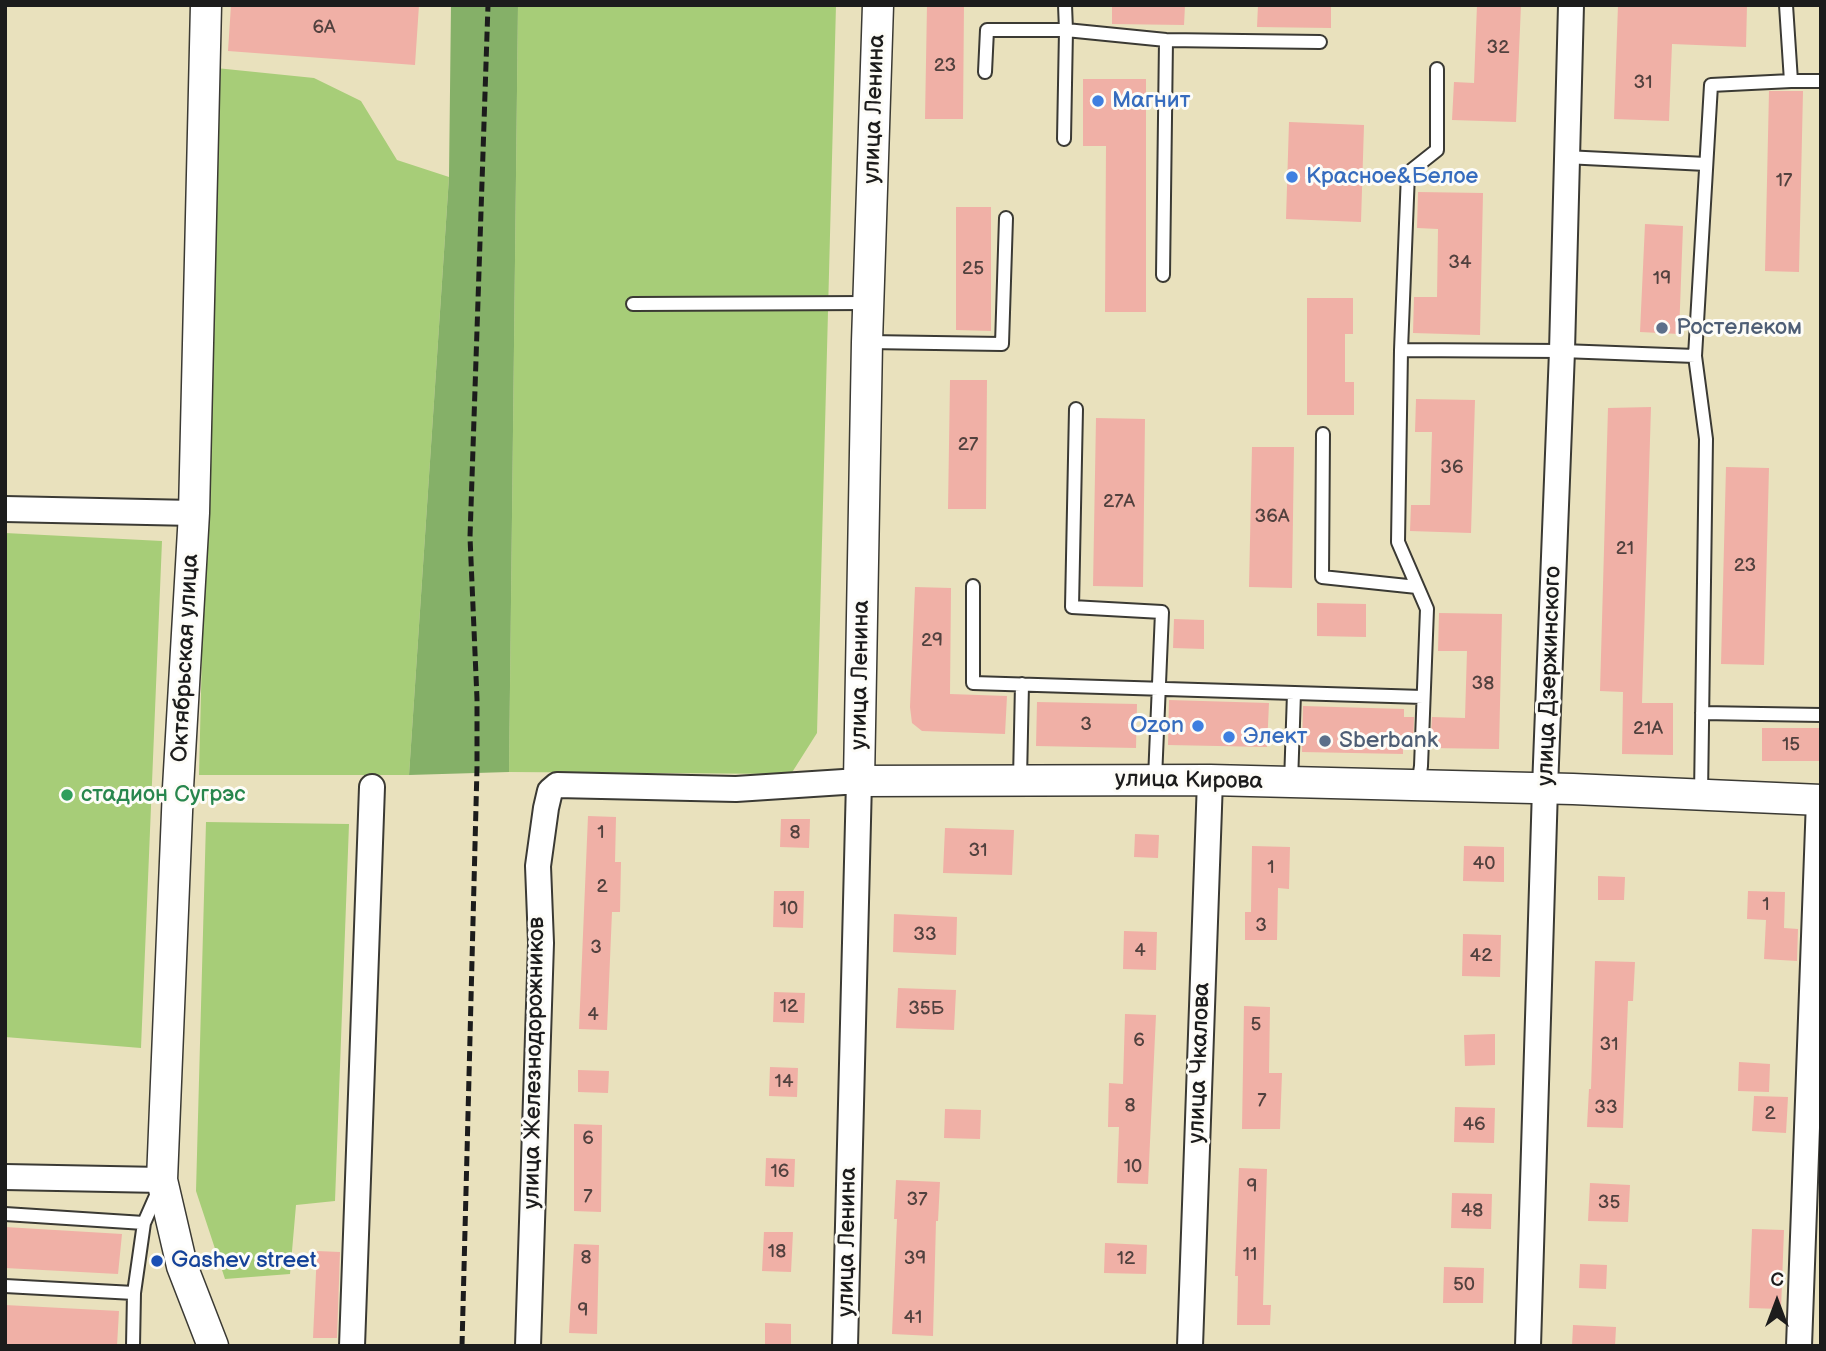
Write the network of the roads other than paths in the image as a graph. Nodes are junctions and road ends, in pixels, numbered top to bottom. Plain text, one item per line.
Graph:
1 (206, 5) edge
2 (878, 5) edge
3 (1065, 5) edge
4 (1571, 5) edge
5 (1786, 5) edge
6 (1066, 30) junction
7 (1166, 40) junction
8 (1320, 42) dead end
9 (1437, 69) dead end
10 (985, 72) dead end
11 (1791, 81) junction
12 (1821, 81) edge
13 (1064, 139) dead end
14 (1565, 158) junction
15 (1706, 164) junction
16 (1006, 218) dead end
17 (1163, 275) dead end
18 (869, 303) junction
19 (633, 304) dead end
20 (867, 342) junction
21 (1401, 350) junction
22 (1562, 351) junction
23 (1695, 356) junction
24 (1076, 409) dead end
25 (1322, 435) dead end
26 (5, 509) edge
27 (194, 513) junction
28 (973, 586) dead end
29 (1417, 587) junction
30 (1022, 684) junction
31 (1159, 688) junction
32 (1294, 693) junction
33 (1423, 697) junction
34 (1702, 713) junction
35 (1821, 715) edge
36 (1020, 779) junction
37 (1155, 779) junction
38 (1210, 780) junction
39 (859, 781) junction
40 (1291, 783) junction
41 (557, 785) joint
42 (1418, 786) junction
43 (372, 787) dead end
44 (1545, 788) junction
45 (1701, 795) junction
46 (1820, 800) edge
47 (5, 1177) edge
48 (162, 1180) junction
49 (5, 1214) edge
50 (144, 1223) junction
51 (5, 1286) edge
52 (134, 1293) junction
53 (212, 1345) edge
54 (133, 1346) edge
55 (352, 1346) edge
56 (528, 1346) edge
57 (845, 1346) edge
58 (1190, 1346) edge
59 (1528, 1346) edge
60 (1799, 1346) edge

1 - 27 street, Октябрьская улица
2 - 18 street, улица Ленина
3 - 6 lane
4 - 14 street, улица Дзержинского
5 - 11 lane
6 - 7 lane
6 - 10 lane
6 - 13 lane
7 - 8 lane
7 - 17 lane
9 - 21 lane
11 - 12 lane
11 - 15 lane
14 - 15 lane
14 - 22 street, улица Дзержинского
15 - 23 lane
16 - 20 lane
18 - 19 lane
18 - 20 street, улица Ленина
20 - 39 street, улица Ленина
21 - 22 lane
21 - 29 lane
22 - 23 lane
22 - 44 street, улица Дзержинского
23 - 34 lane
24 - 31 lane
25 - 29 lane
26 - 27 street
27 - 48 street, Октябрьская улица
28 - 30 lane
29 - 33 lane
30 - 31 lane
30 - 36 lane
31 - 32 lane
31 - 37 lane
32 - 33 lane
32 - 40 lane
33 - 42 lane
34 - 35 lane
34 - 45 lane
36 - 37 street, улица Кирова
36 - 39 street, улица Кирова
37 - 38 street, улица Кирова
38 - 40 street, улица Кирова
38 - 58 street, улица Чкалова
39 - 41 street, улица Кирова
39 - 57 street, улица Ленина
40 - 42 street, улица Кирова
41 - 56 street, улица Железнодорожников
42 - 44 street, улица Кирова
43 - 55 street
44 - 45 street, улица Кирова
44 - 59 street, улица Дзержинского
45 - 46 street, улица Кирова
46 - 60 street
47 - 48 street
48 - 50 lane
48 - 53 street, Октябрьская улица
49 - 50 lane
50 - 52 lane
51 - 52 lane
52 - 54 lane

